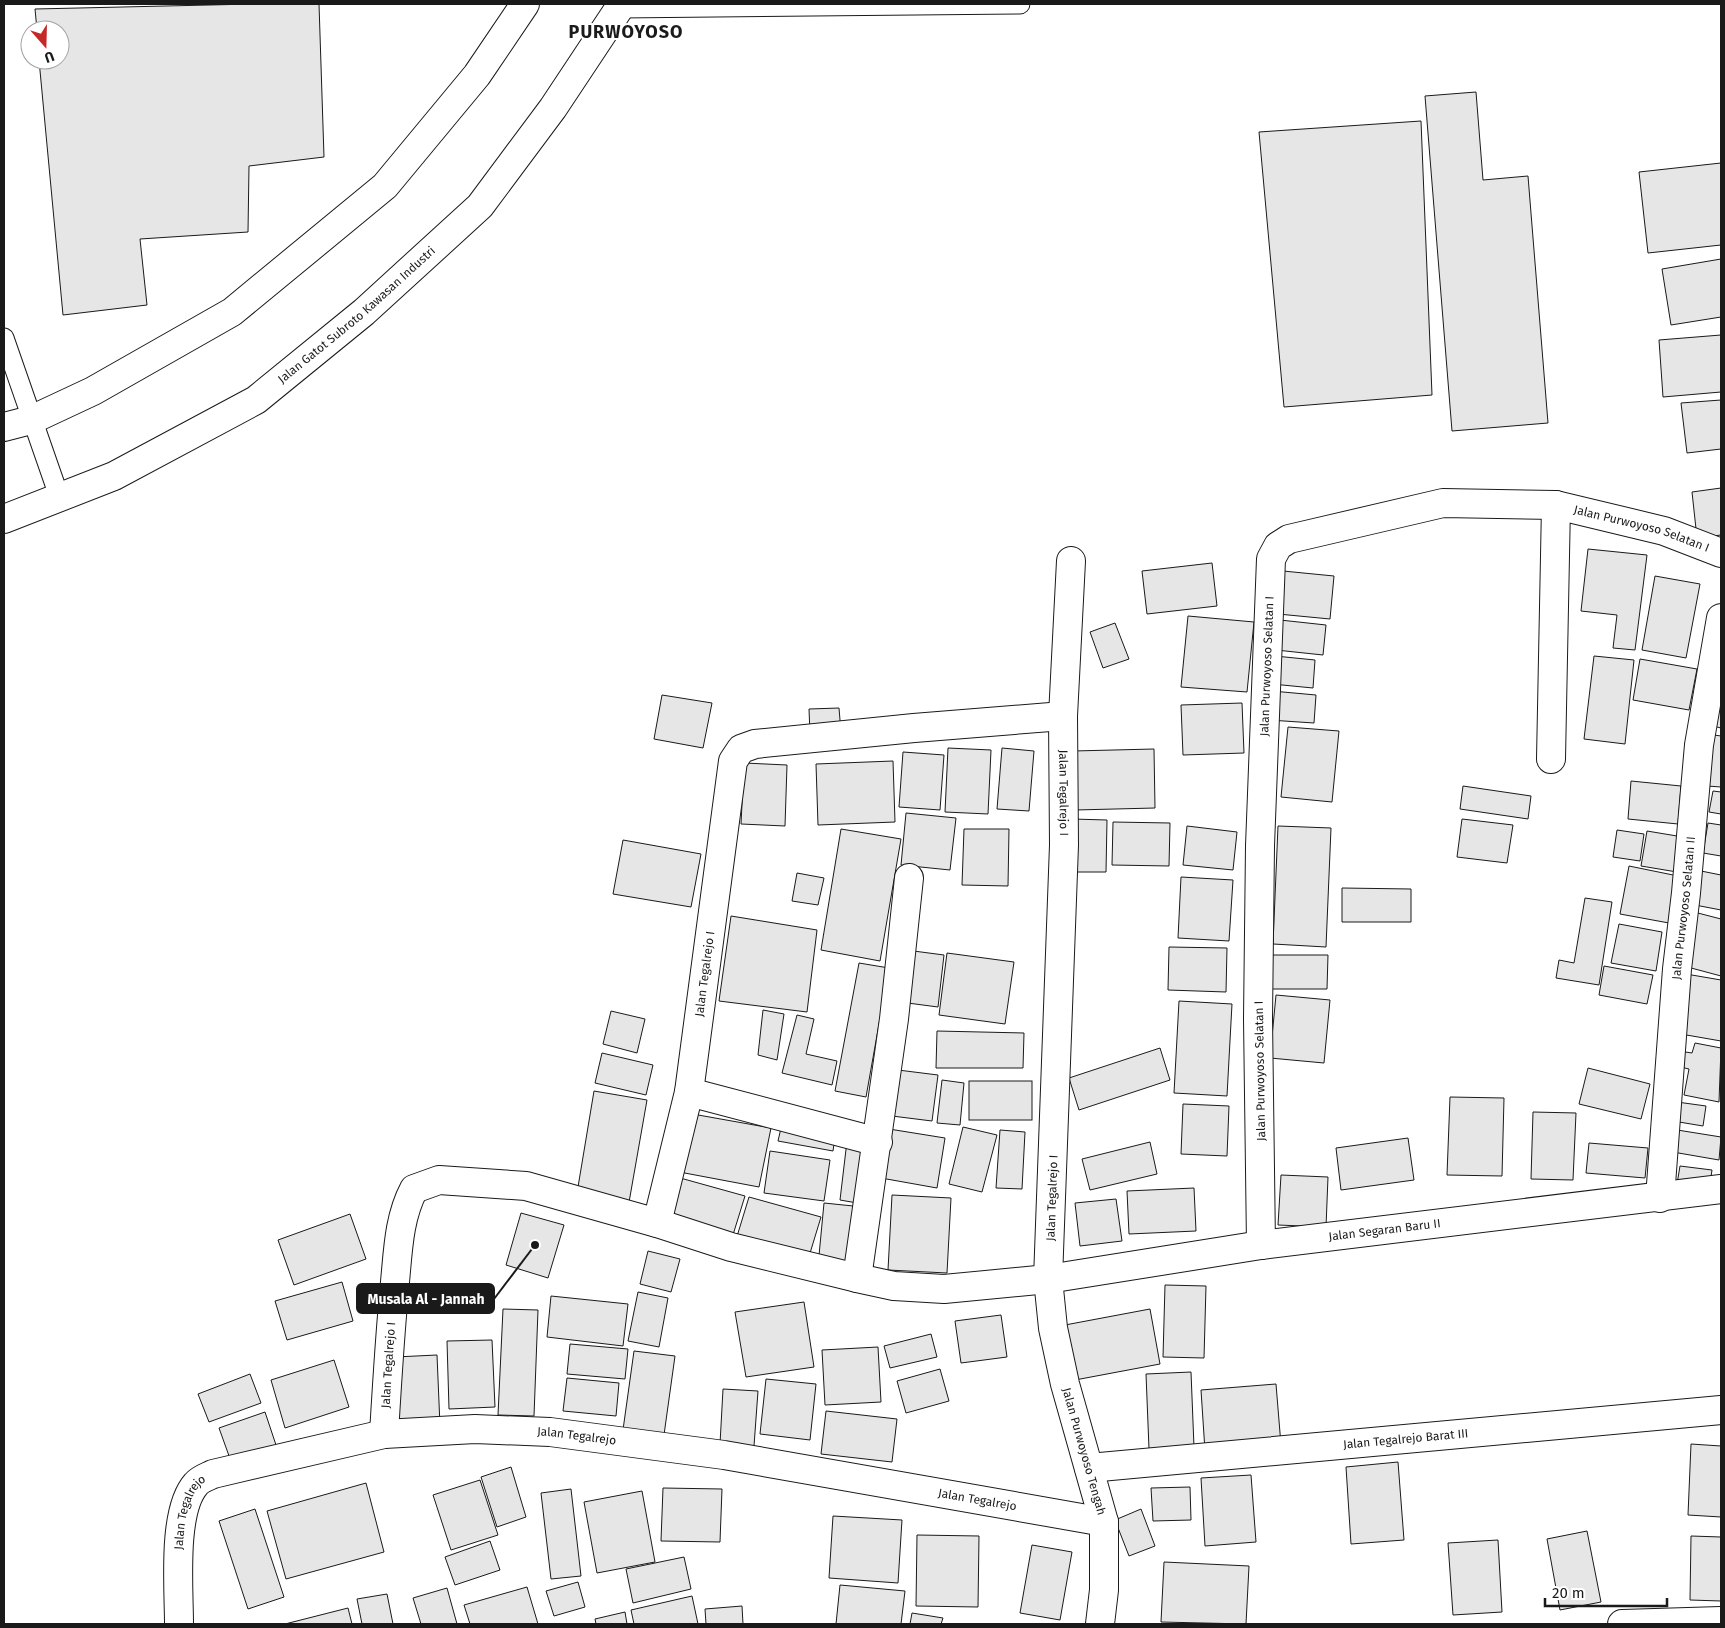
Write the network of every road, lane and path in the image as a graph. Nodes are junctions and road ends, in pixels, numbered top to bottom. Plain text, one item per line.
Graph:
1 (525, 4) edge
2 (1020, 4) edge
3 (621, 6) edge
4 (4, 338) edge
5 (31, 420) junction
6 (4, 427) edge
7 (60, 499) junction
8 (1556, 505) junction
9 (4, 519) edge
10 (1721, 554) edge
11 (1070, 561) dead end
12 (1721, 618) edge
13 (1063, 716) junction
14 (1551, 759) dead end
15 (909, 878) dead end
16 (688, 1092) junction
17 (878, 1142) junction
18 (1721, 1189) edge
19 (1660, 1198) junction
20 (657, 1222) junction
21 (1261, 1245) junction
22 (857, 1278) junction
23 (1048, 1279) junction
24 (1721, 1410) edge
25 (384, 1434) junction
26 (1088, 1468) junction
27 (1104, 1522) junction
28 (1721, 1621) edge
29 (179, 1624) edge
30 (1100, 1624) edge
31 (1622, 1624) edge

1 - 5 street
2 - 3 lane
3 - 7 street, Jalan Gatot Subroto Kawasan Industri
4 - 5 lane
5 - 6 street
5 - 7 lane
7 - 9 street, Jalan Gatot Subroto Kawasan Industri
8 - 10 street, Jalan Purwoyoso Selatan I
8 - 14 street
8 - 21 street, Jalan Purwoyoso Selatan I
11 - 13 street, Jalan Tegalrejo I
12 - 19 street, Jalan Purwoyoso Selatan II
13 - 16 street, Jalan Tegalrejo I
13 - 23 street, Jalan Tegalrejo I
15 - 17 street
16 - 17 street
16 - 20 street, Jalan Tegalrejo I
17 - 22 street
18 - 19 street, Jalan Segaran Baru II
19 - 21 street, Jalan Segaran Baru II
20 - 22 street, Jalan Tegalrejo I
20 - 25 street, Jalan Tegalrejo I
21 - 23 street, Jalan Segaran Baru II
22 - 23 street, Jalan Tegalrejo I
23 - 26 street, Jalan Purwoyoso Tengah
24 - 26 street, Jalan Tegalrejo Barat III
25 - 27 street, Jalan Tegalrejo
25 - 29 street, Jalan Tegalrejo
26 - 27 street, Jalan Purwoyoso Tengah
27 - 30 street, Jalan Purwoyoso Tengah
28 - 31 street

